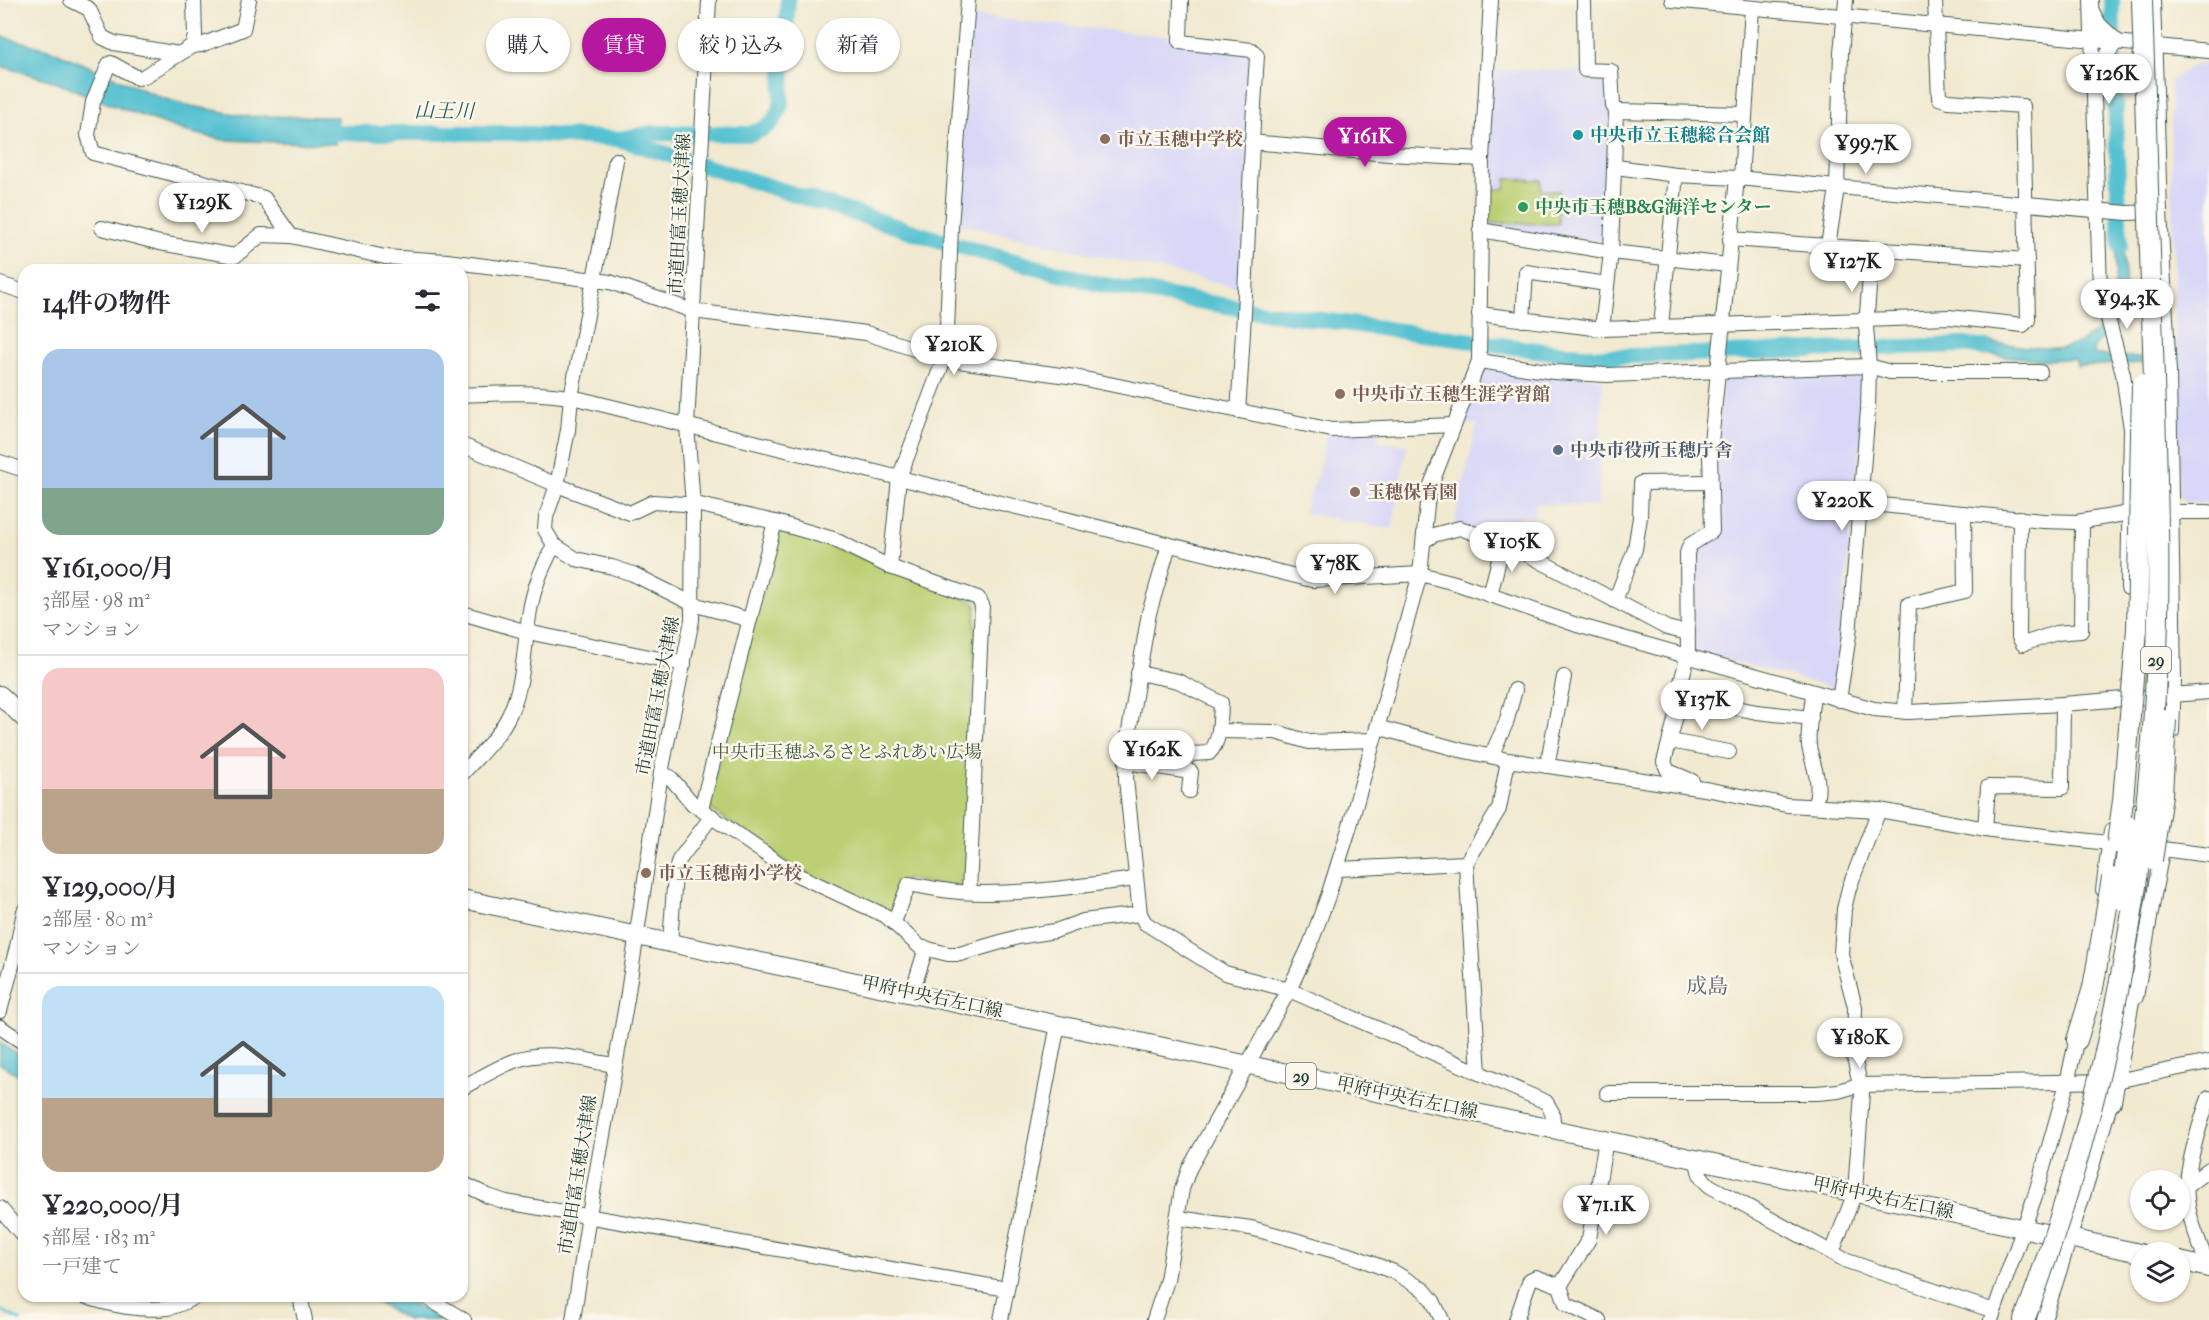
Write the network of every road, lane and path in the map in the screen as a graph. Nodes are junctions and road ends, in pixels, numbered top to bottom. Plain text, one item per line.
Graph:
1 (71, 0) edge
2 (194, 0) edge
3 (249, 0) edge
4 (709, 0) edge
5 (968, 0) edge
6 (1181, 0) edge
7 (1491, 0) edge
8 (1584, 0) edge
9 (1671, 0) edge
10 (1846, 0) edge
11 (1935, 0) edge
12 (2130, 0) edge
13 (2142, 0) edge
14 (2152, 0) edge
15 (2091, 4) edge
16 (1746, 5) edge
17 (1845, 16) junction
18 (1936, 25) junction
19 (2091, 39) junction
20 (2116, 39) junction
21 (2154, 45) junction
22 (192, 46) junction
23 (2209, 51) edge
24 (179, 54) junction
25 (2155, 76) junction
26 (1617, 111) junction
27 (1745, 114) junction
28 (2094, 122) junction
29 (1251, 142) junction
30 (1482, 159) junction
31 (615, 160) dead end
32 (1616, 167) junction
33 (1676, 175) junction
34 (1739, 179) junction
35 (1837, 188) junction
36 (2025, 204) junction
37 (2097, 210) junction
38 (2160, 212) junction
39 (102, 228) dead end
40 (1480, 230) junction
41 (291, 236) junction
42 (1730, 239) junction
43 (1828, 246) junction
44 (1872, 250) junction
45 (1611, 252) junction
46 (1667, 259) junction
47 (2027, 260) junction
48 (430, 264) edge
49 (1728, 265) junction
50 (468, 269) edge
51 (594, 280) junction
52 (0, 284) edge
53 (1607, 284) junction
54 (18, 290) edge
55 (693, 310) junction
56 (1479, 314) junction
57 (1866, 319) junction
58 (1523, 320) junction
59 (1722, 324) junction
60 (1661, 326) junction
61 (1602, 328) junction
62 (944, 359) junction
63 (1479, 361) junction
64 (1869, 362) junction
65 (1717, 372) junction
66 (2040, 372) dead end
67 (2142, 385) junction
68 (468, 395) edge
69 (571, 397) junction
70 (1238, 411) junction
71 (1454, 425) junction
72 (687, 426) junction
73 (468, 448) edge
74 (0, 462) edge
75 (18, 468) edge
76 (898, 478) junction
77 (1710, 482) junction
78 (556, 485) junction
79 (1861, 503) junction
80 (693, 505) junction
81 (2171, 512) junction
82 (2209, 512) edge
83 (1964, 513) junction
84 (2128, 513) junction
85 (2020, 518) junction
86 (2082, 521) junction
87 (775, 522) junction
88 (2158, 537) junction
89 (1424, 542) junction
90 (1503, 544) junction
91 (554, 545) junction
92 (1168, 545) junction
93 (890, 567) junction
94 (1420, 574) junction
95 (1490, 595) junction
96 (1615, 601) junction
97 (693, 604) junction
98 (468, 615) edge
99 (750, 620) junction
100 (527, 633) junction
101 (1688, 633) junction
102 (1688, 656) junction
103 (684, 664) junction
104 (1138, 673) junction
105 (1564, 677) dead end
106 (1515, 690) dead end
107 (2209, 692) edge
108 (1813, 693) junction
109 (2174, 694) junction
110 (0, 695) edge
111 (1681, 697) junction
112 (2124, 698) junction
113 (1839, 700) junction
114 (2063, 704) junction
115 (18, 712) edge
116 (1905, 712) junction
117 (1811, 718) junction
118 (1219, 731) junction
119 (1375, 733) junction
120 (1670, 741) junction
121 (1730, 752) dead end
122 (1491, 756) junction
123 (1508, 760) junction
124 (1126, 762) junction
125 (1547, 766) junction
126 (468, 767) edge
127 (1184, 770) junction
128 (661, 773) junction
129 (1711, 790) junction
130 (1189, 791) dead end
131 (1814, 806) junction
132 (1879, 810) junction
133 (707, 813) junction
134 (1985, 829) junction
135 (2109, 843) junction
136 (2162, 849) junction
137 (2209, 855) edge
138 (1466, 863) junction
139 (1338, 868) junction
140 (1136, 879) junction
141 (969, 892) junction
142 (468, 900) edge
143 (1140, 915) junction
144 (894, 922) junction
145 (637, 936) junction
146 (670, 942) junction
147 (926, 948) junction
148 (18, 956) edge
149 (1289, 990) junction
150 (912, 993) junction
151 (0, 1011) edge
152 (1058, 1024) junction
153 (0, 1027) edge
154 (18, 1039) edge
155 (2078, 1040) junction
156 (2209, 1062) edge
157 (1247, 1064) junction
158 (614, 1065) junction
159 (1479, 1073) junction
160 (2115, 1081) junction
161 (2067, 1083) junction
162 (468, 1085) edge
163 (1859, 1085) junction
164 (1607, 1093) dead end
165 (2209, 1098) edge
166 (2111, 1101) joint
167 (1554, 1129) junction
168 (1606, 1140) junction
169 (1697, 1158) junction
170 (2209, 1169) edge
171 (2190, 1170) edge
172 (2190, 1184) edge
173 (468, 1186) edge
174 (1855, 1192) junction
175 (0, 1208) edge
176 (2190, 1214) edge
177 (589, 1215) junction
178 (1177, 1218) junction
179 (2023, 1228) junction
180 (18, 1230) edge
181 (2070, 1237) junction
182 (2130, 1251) edge
183 (1832, 1253) junction
184 (2190, 1263) edge
185 (2209, 1268) edge
186 (1560, 1286) junction
187 (1007, 1289) junction
188 (101, 1302) edge
189 (183, 1302) edge
190 (301, 1302) edge
191 (434, 1302) edge
192 (2027, 1312) edge
193 (1993, 1315) edge
194 (305, 1320) edge
195 (464, 1320) edge
196 (573, 1320) edge
197 (1001, 1320) edge
198 (1154, 1320) edge
199 (1442, 1320) edge
200 (1516, 1320) edge
201 (1599, 1320) edge
202 (2043, 1320) edge

1 - 24 street
2 - 22 street
3 - 22 street
4 - 55 street, 市道田富玉穂大津線
5 - 62 street
6 - 29 street
7 - 30 street
8 - 26 street
9 - 16 street
10 - 17 street
11 - 18 street
12 - 67 highway, 29
13 - 88 highway, 29, bridge
14 - 20 street
14 - 21 street
15 - 19 street
15 - 20 street
16 - 17 street
16 - 27 street
17 - 18 street
17 - 35 street
18 - 19 street
18 - 36 street
19 - 20 street
19 - 28 street
20 - 21 street
20 - 25 street
20 - 28 street
21 - 23 street
21 - 25 street
22 - 24 street
24 - 41 street
25 - 38 street
26 - 27 street
26 - 32 street
27 - 34 street
28 - 37 street
29 - 30 street
29 - 70 street
30 - 40 street
31 - 51 street
32 - 33 street
32 - 45 street
33 - 34 street
33 - 46 street
34 - 35 street
34 - 42 street
35 - 36 street
35 - 43 street
36 - 37 street
36 - 47 street
37 - 38 street
37 - 84 street
38 - 81 street
39 - 41 street
40 - 45 street
40 - 56 street
41 - 48 street
42 - 43 street
42 - 49 street
43 - 44 street
44 - 47 street
44 - 57 street
45 - 46 street
45 - 53 street
46 - 49 street
46 - 60 street
47 - 57 street
49 - 59 street
50 - 51 street
51 - 55 street
51 - 69 street
52 - 54 street
53 - 58 street
53 - 61 street
55 - 62 street
55 - 72 street, 市道田富玉穂大津線
56 - 58 street
56 - 63 street
57 - 59 street
57 - 64 street
58 - 61 street
59 - 60 street
59 - 65 street
60 - 61 street
62 - 70 street
62 - 76 street
63 - 65 street
63 - 71 street
64 - 65 street
64 - 66 street
64 - 79 street
65 - 77 street
67 - 155 highway, bridge
67 - 192 highway, 29, bridge
68 - 69 street
69 - 72 street
69 - 78 street
70 - 71 street
71 - 89 street
72 - 76 street
72 - 80 street, 市道田富玉穂大津線
73 - 78 street
74 - 75 street
76 - 92 street
76 - 93 street
77 - 96 street
77 - 101 street
78 - 80 street
78 - 91 street
79 - 83 street
79 - 113 street
80 - 87 street
80 - 97 street, 市道田富玉穂大津線
81 - 82 street
81 - 84 street
81 - 109 street
83 - 85 street
83 - 116 street
84 - 86 street
84 - 112 street
85 - 86 street
85 - 86 street
87 - 93 street
87 - 99 street
88 - 160 highway, bridge
88 - 192 highway, 29, bridge
89 - 90 street
89 - 94 street
90 - 95 street
90 - 96 street
91 - 97 street
91 - 100 street
92 - 94 street
92 - 104 street
93 - 141 street
94 - 95 street
94 - 119 street
95 - 102 street
96 - 101 street
97 - 99 street
97 - 103 street, 市道田富玉穂大津線
98 - 100 street
99 - 133 street
100 - 103 street
100 - 126 street
101 - 102 street
102 - 108 street
102 - 111 street
103 - 128 street, 市道田富玉穂大津線
104 - 118 street
104 - 124 street
105 - 125 street
106 - 122 street
107 - 109 street
108 - 113 street
108 - 117 street
109 - 112 street
109 - 136 street
110 - 115 main road
111 - 117 street
111 - 120 street
112 - 114 street
112 - 135 street
113 - 116 street
114 - 116 street
114 - 134 street
117 - 131 street
118 - 119 street
118 - 127 street
119 - 122 street
119 - 139 street
120 - 121 street
120 - 129 street
122 - 123 street
123 - 125 street
123 - 138 street
124 - 127 street
124 - 140 street
125 - 129 street
127 - 130 street
128 - 133 street
128 - 145 street, 市道田富玉穂大津線
129 - 131 street
131 - 132 street
132 - 134 street
132 - 163 street
133 - 144 street
133 - 146 street
134 - 135 street
135 - 136 street
135 - 155 street
136 - 137 street
136 - 160 street
138 - 139 street
138 - 159 street
139 - 149 street
140 - 141 street
140 - 143 street
141 - 144 street
142 - 145 main road, 甲府中央右左口線 / 29
143 - 147 street
143 - 149 street
144 - 147 street
145 - 146 main road, 甲府中央右左口線 / 29
145 - 158 street, 市道田富玉穂大津線
146 - 150 main road, 甲府中央右左口線 / 29
147 - 150 street
148 - 151 street
149 - 157 street
149 - 159 street
150 - 152 main road, 甲府中央右左口線 / 29
152 - 157 main road, 甲府中央右左口線 / 29
152 - 187 street
153 - 154 street
155 - 161 street
156 - 160 street
157 - 167 main road, 甲府中央右左口線 / 29
157 - 178 street
158 - 162 street
158 - 177 street, 市道田富玉穂大津線
159 - 167 street
160 - 161 street
160 - 166 highway
161 - 163 street
161 - 179 street
163 - 164 street
163 - 174 street
165 - 171 street
166 - 181 street
167 - 168 main road, 甲府中央右左口線 / 29
168 - 169 main road, 甲府中央右左口線 / 29
168 - 186 street
169 - 174 main road, 甲府中央右左口線 / 29
169 - 183 street
170 - 172 street
173 - 177 street
174 - 179 main road, 甲府中央右左口線 / 29
174 - 183 street
175 - 180 street
176 - 185 street
177 - 187 street
177 - 196 street, 市道田富玉穂大津線
178 - 198 street
178 - 199 street
179 - 181 main road, 甲府中央右左口線 / 29
179 - 193 street
181 - 182 main road, 甲府中央右左口線 / 29
181 - 202 street
183 - 193 street
184 - 185 main road
186 - 200 street
186 - 201 street
187 - 197 street
188 - 189 street
190 - 194 street
191 - 195 street

